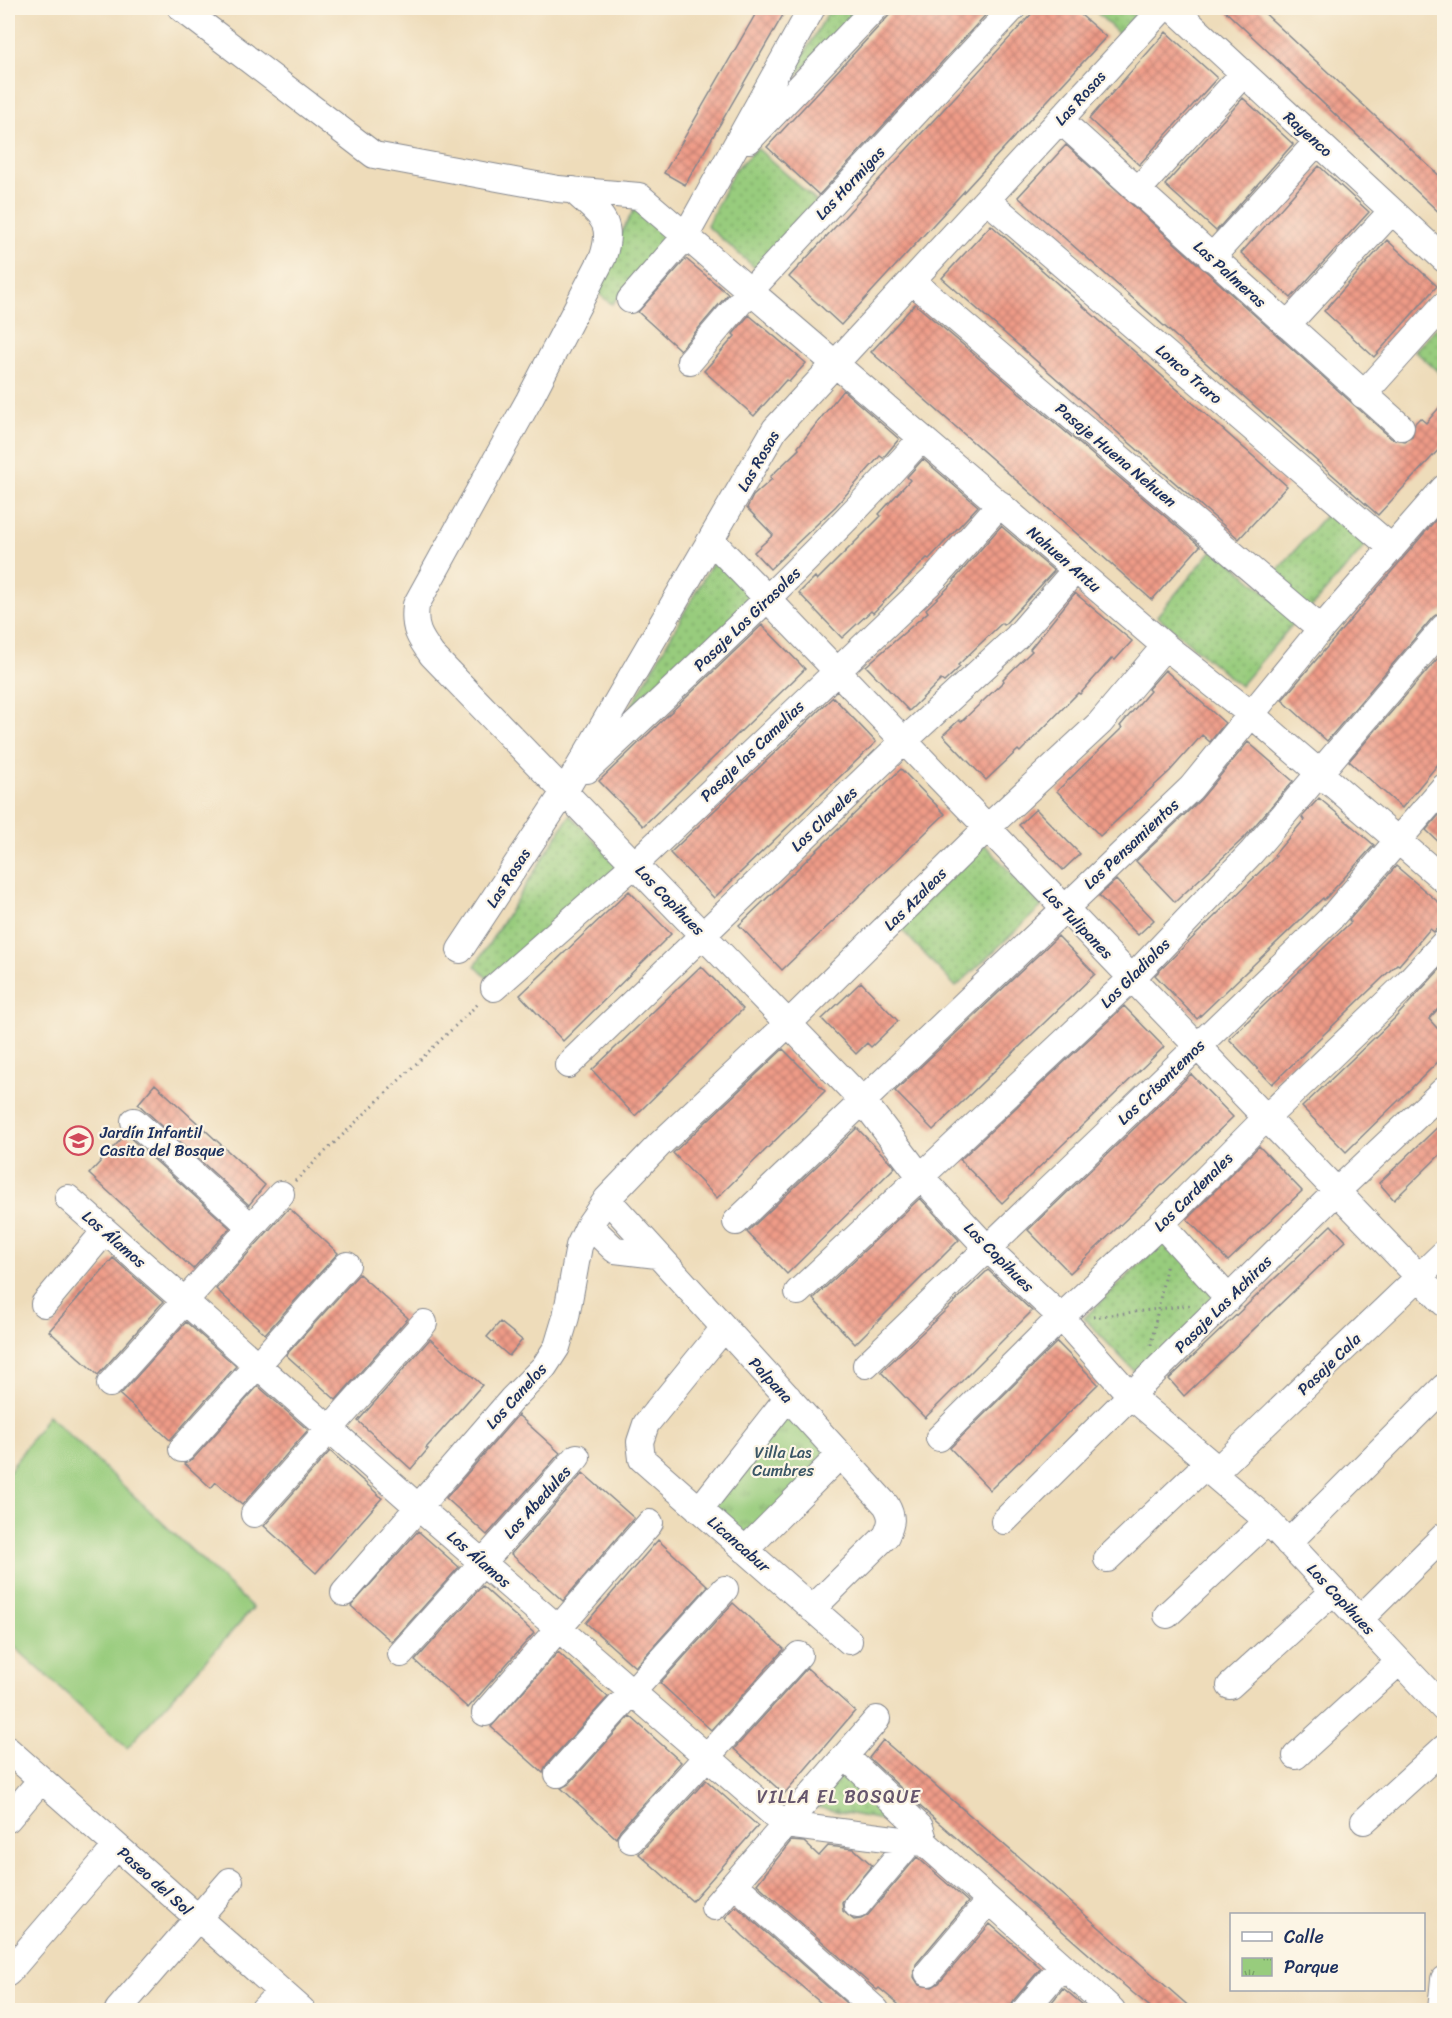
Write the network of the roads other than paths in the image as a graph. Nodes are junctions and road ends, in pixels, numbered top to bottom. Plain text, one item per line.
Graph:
1 (181, 8) edge
2 (812, 8) edge
3 (875, 8) edge
4 (1013, 8) edge
5 (1162, 8) edge
6 (1173, 8) edge
7 (1243, 74) junction
8 (1060, 120) junction
9 (1317, 142) junction
10 (723, 168) junction
11 (573, 190) junction
12 (1137, 191) junction
13 (987, 200) junction
14 (1392, 211) junction
15 (685, 237) junction
16 (1212, 258) junction
17 (1444, 259) edge
18 (912, 281) junction
19 (749, 292) junction
20 (630, 300) dead end
21 (1444, 305) edge
22 (1287, 326) junction
23 (690, 361) dead end
24 (835, 364) junction
25 (1364, 395) junction
26 (1401, 427) dead end
27 (922, 438) junction
28 (1444, 488) edge
29 (1000, 504) junction
30 (712, 541) junction
31 (1392, 549) junction
32 (1076, 569) junction
33 (769, 600) junction
34 (1444, 627) edge
35 (1321, 629) junction
36 (1165, 646) junction
37 (836, 670) junction
38 (1251, 715) junction
39 (904, 741) junction
40 (1319, 774) junction
41 (1444, 788) edge
42 (565, 791) junction
43 (987, 828) junction
44 (1398, 841) junction
45 (635, 864) junction
46 (1444, 880) edge
47 (1064, 908) junction
48 (703, 935) junction
49 (1444, 943) edge
50 (460, 950) dead end
51 (1131, 979) junction
52 (494, 988) road end
53 (788, 1024) junction
54 (1197, 1047) junction
55 (568, 1065) dead end
56 (1444, 1090) edge
57 (863, 1101) junction
58 (1266, 1118) junction
59 (134, 1121) dead end
60 (659, 1145) joint
61 (920, 1176) junction
62 (1337, 1191) junction
63 (281, 1194) road end
64 (68, 1198) dead end
65 (607, 1198) junction
66 (736, 1222) dead end
67 (1161, 1224) junction
68 (589, 1225) junction
69 (252, 1227) junction
70 (105, 1231) junction
71 (988, 1249) junction
72 (1444, 1253) edge
73 (657, 1255) junction
74 (347, 1265) dead end
75 (1420, 1278) junction
76 (798, 1292) dead end
77 (1228, 1298) junction
78 (185, 1301) junction
79 (1444, 1303) edge
80 (44, 1304) dead end
81 (1061, 1317) junction
82 (424, 1323) dead end
83 (724, 1328) junction
84 (258, 1365) junction
85 (866, 1365) dead end
86 (110, 1384) dead end
87 (1444, 1387) edge
88 (1131, 1396) junction
89 (788, 1397) junction
90 (330, 1429) junction
91 (939, 1438) dead end
92 (183, 1449) dead end
93 (840, 1455) junction
94 (577, 1457) dead end
95 (1211, 1468) junction
96 (418, 1507) junction
97 (699, 1510) junction
98 (254, 1514) dead end
99 (1004, 1521) dead end
100 (1268, 1521) junction
101 (650, 1522) dead end
102 (1444, 1536) edge
103 (1288, 1543) junction
104 (745, 1550) junction
105 (1107, 1559) dead end
106 (483, 1562) junction
107 (725, 1589) dead end
108 (1334, 1591) junction
109 (344, 1593) dead end
110 (812, 1609) junction
111 (1167, 1615) dead end
112 (1360, 1618) junction
113 (558, 1628) junction
114 (849, 1641) dead end
115 (401, 1654) dead end
116 (799, 1656) dead end
117 (1400, 1662) junction
118 (1230, 1686) dead end
119 (632, 1693) junction
120 (1444, 1709) edge
121 (485, 1713) dead end
122 (877, 1719) dead end
123 (1444, 1748) edge
124 (8, 1750) edge
125 (845, 1756) junction
126 (1296, 1756) dead end
127 (706, 1758) junction
128 (558, 1774) dead end
129 (41, 1780) junction
130 (8, 1819) edge
131 (1364, 1821) dead end
132 (786, 1825) junction
133 (631, 1840) dead end
134 (919, 1841) junction
135 (116, 1847) junction
136 (230, 1881) dead end
137 (735, 1884) junction
138 (989, 1901) junction
139 (857, 1905) dead end
140 (714, 1907) dead end
141 (197, 1918) junction
142 (1062, 1966) junction
143 (8, 1973) edge
144 (928, 1973) dead end
145 (1444, 1979) edge
146 (280, 1992) junction
147 (117, 2010) edge
148 (263, 2010) edge
149 (302, 2010) edge
150 (876, 2010) edge
151 (1025, 2010) edge
152 (1112, 2010) edge
153 (1441, 2010) edge

1 - 11 street, Nahuen Antu
2 - 10 street
3 - 10 street
4 - 19 street, Las Hormigas
5 - 8 street, Las Rosas
6 - 7 street, Rayenco
7 - 9 street, Rayenco
7 - 12 street
8 - 12 street, Las Palmeras
8 - 13 street, Las Rosas
9 - 14 street, Rayenco
9 - 16 street
10 - 15 street
11 - 15 street, Nahuen Antu
11 - 42 street, Los Copihues
12 - 16 street, Las Palmeras
13 - 18 street, Las Rosas
13 - 31 street, Lonco Traro
14 - 17 street, Rayenco
14 - 22 street
15 - 19 street, Nahuen Antu
15 - 20 street
16 - 22 street, Las Palmeras
18 - 24 street, Las Rosas
18 - 35 street, Pasaje Huena Nehuen
19 - 23 street, Las Hormigas
19 - 24 street, Nahuen Antu
21 - 25 street
22 - 25 street, Las Palmeras
24 - 27 street, Nahuen Antu
24 - 30 street, Las Rosas
25 - 26 street, Las Palmeras
27 - 29 street, Nahuen Antu
27 - 33 street, Pasaje Los Girasoles
28 - 31 street, Los Pensamientos
29 - 32 street, Nahuen Antu
29 - 37 street, Pasaje las Camelias
30 - 33 street, Los Tulipanes
30 - 42 street, Las Rosas
31 - 35 street, Los Pensamientos
32 - 36 street, Nahuen Antu
32 - 39 street, Los Claveles
33 - 37 street, Los Tulipanes
33 - 42 street, Pasaje Los Girasoles
34 - 40 street, Los Gladiolos
35 - 38 street, Los Pensamientos
36 - 38 street, Nahuen Antu
36 - 43 street, Las Azaleas
37 - 39 street, Los Tulipanes
37 - 45 street, Pasaje las Camelias
38 - 40 street, Nahuen Antu
38 - 47 street, Los Pensamientos
39 - 43 street, Los Tulipanes
39 - 48 street, Los Claveles
40 - 44 street, Nahuen Antu
40 - 51 street, Los Gladiolos
41 - 44 street, Los Crisantemos
42 - 45 street, Los Copihues
42 - 50 street, Las Rosas
43 - 47 street, Los Tulipanes
43 - 53 street, Las Azaleas
44 - 46 street, Nahuen Antu
44 - 54 street, Los Crisantemos
45 - 48 street, Los Copihues
45 - 52 street, Pasaje las Camelias
47 - 51 street, Los Tulipanes
47 - 57 street, Los Pensamientos
48 - 53 street, Los Copihues
48 - 55 street, Los Claveles
49 - 58 street, Los Cardenales
51 - 54 street, Los Tulipanes
51 - 61 street, Los Gladiolos
53 - 57 street, Los Copihues
53 - 60 street, Las Azaleas
54 - 58 street, Los Tulipanes
54 - 71 street, Los Crisantemos
56 - 62 street, Pasaje Las Achiras
57 - 61 street, Los Copihues
57 - 66 street, Los Pensamientos
58 - 62 street, Los Tulipanes
58 - 67 street, Los Cardenales
59 - 69 street
60 - 65 street, Los Canelos
61 - 71 street, Los Copihues
61 - 76 street, Los Gladiolos
62 - 75 street, Los Tulipanes
62 - 77 street, Pasaje Las Achiras
63 - 69 street
64 - 70 street, Los Álamos
65 - 68 street, Los Canelos
65 - 73 street, Palpana
67 - 77 street
67 - 81 street, Los Cardenales
68 - 73 street
68 - 96 street, Los Canelos
69 - 78 street
70 - 78 street, Los Álamos
70 - 80 street
71 - 81 street, Los Copihues
71 - 85 street, Los Crisantemos
72 - 75 street, Pasaje Cala
73 - 83 street, Palpana
74 - 84 street
75 - 79 street, Los Tulipanes
75 - 95 street, Pasaje Cala
77 - 88 street, Pasaje Las Achiras
78 - 84 street, Los Álamos
78 - 86 street
81 - 88 street, Los Copihues
81 - 91 street, Los Cardenales
82 - 90 street
83 - 89 street, Palpana
83 - 97 street, Licancabur
84 - 90 street, Los Álamos
84 - 92 street
87 - 103 street
88 - 95 street, Los Copihues
88 - 99 street, Pasaje Las Achiras
89 - 93 street, Palpana
89 - 97 street
90 - 96 street, Los Álamos
90 - 98 street
93 - 104 street
93 - 110 street, Palpana
94 - 106 street, Los Abedules
95 - 100 street, Los Copihues
95 - 105 street, Pasaje Cala
96 - 106 street, Los Álamos
96 - 109 street, Los Canelos
97 - 104 street, Licancabur
100 - 103 street, Los Copihues
100 - 111 street
101 - 113 street
102 - 112 street
103 - 108 street, Los Copihues
104 - 110 street, Licancabur
106 - 113 street, Los Álamos
106 - 115 street, Los Abedules
107 - 119 street
108 - 112 street, Los Copihues
108 - 118 street
110 - 114 street, Licancabur
112 - 117 street, Los Copihues
113 - 119 street, Los Álamos
113 - 121 street
116 - 127 street
117 - 120 street, Los Copihues
117 - 126 street
119 - 127 street, Los Álamos
119 - 128 street
122 - 125 street
123 - 131 street
124 - 129 street, Paseo del Sol
125 - 132 street
125 - 134 street
127 - 132 street, Los Álamos
127 - 133 street
129 - 130 street
129 - 135 street, Paseo del Sol
132 - 134 street
132 - 137 street
134 - 138 street
134 - 139 street
135 - 141 street, Paseo del Sol
135 - 143 street
136 - 141 street
137 - 140 street
137 - 150 street
138 - 142 street
138 - 144 street
141 - 146 street, Paseo del Sol
141 - 147 street
142 - 151 street
142 - 152 street
145 - 153 street
146 - 148 street
146 - 149 street, Paseo del Sol

